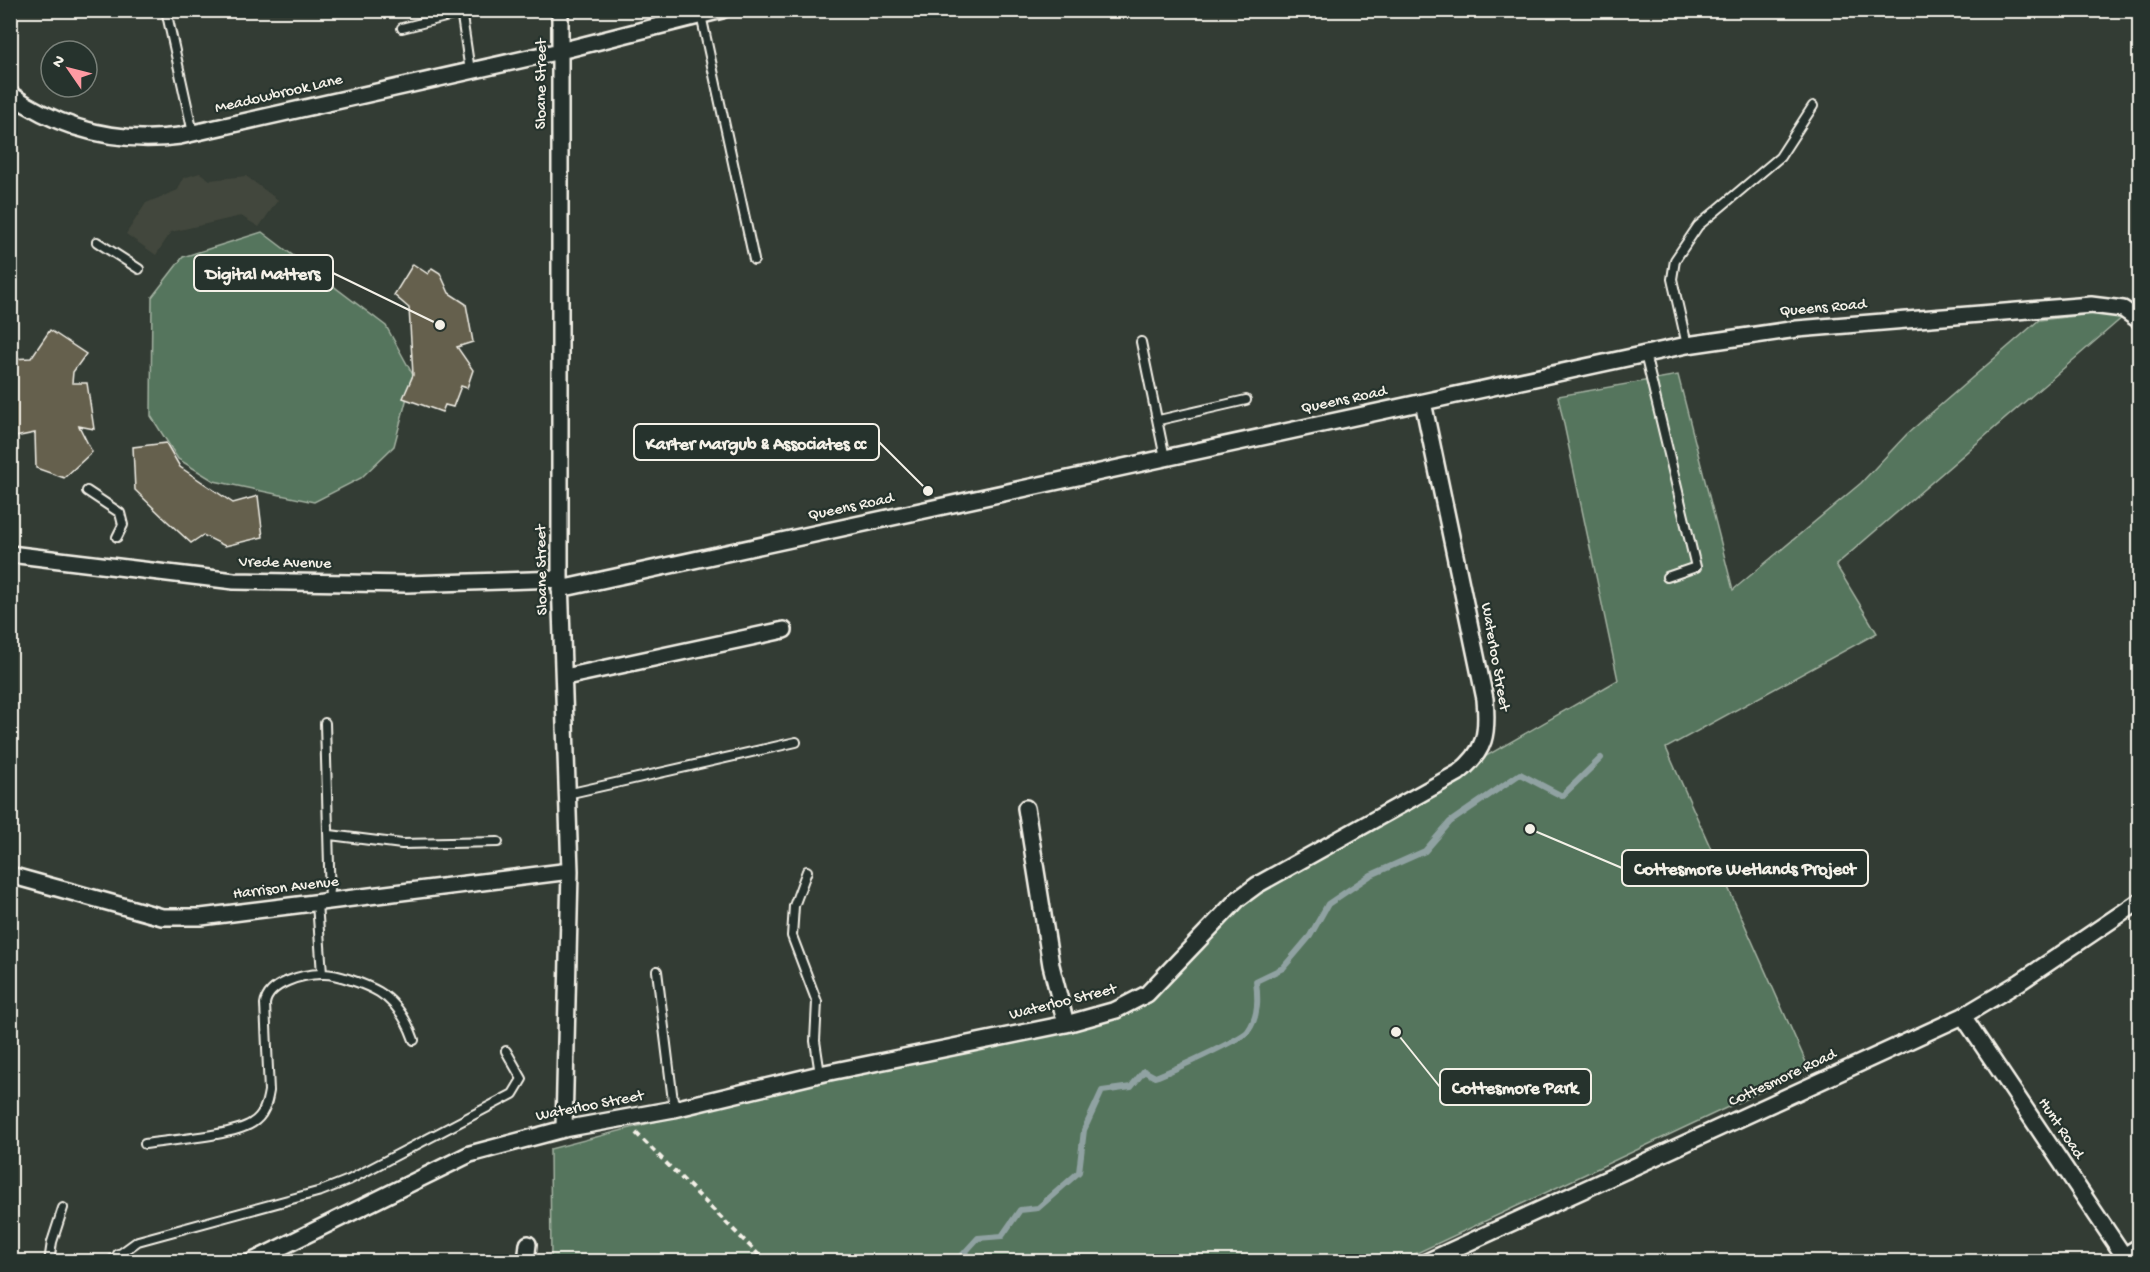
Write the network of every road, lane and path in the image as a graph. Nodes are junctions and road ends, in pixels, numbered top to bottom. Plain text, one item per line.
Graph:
1 (166, 10) edge
2 (560, 10) edge
3 (722, 10) edge
4 (461, 12) edge
5 (701, 15) junction
6 (402, 28) dead end
7 (560, 51) junction
8 (470, 71) junction
9 (10, 94) edge
10 (1813, 106) dead end
11 (193, 133) junction
12 (97, 242) dead end
13 (754, 260) dead end
14 (139, 270) dead end
15 (2139, 321) edge
16 (1141, 342) dead end
17 (1687, 345) junction
18 (1645, 354) junction
19 (1246, 400) dead end
20 (1423, 402) junction
21 (1159, 420) junction
22 (1165, 458) junction
23 (87, 491) dead end
24 (117, 537) dead end
25 (10, 554) edge
26 (1667, 577) dead end
27 (560, 584) junction
28 (784, 630) dead end
29 (565, 677) junction
30 (325, 723) dead end
31 (796, 742) dead end
32 (567, 794) junction
33 (1026, 808) dead end
34 (330, 835) junction
35 (498, 842) dead end
36 (570, 871) junction
37 (807, 871) dead end
38 (10, 875) edge
39 (2139, 901) edge
40 (323, 903) junction
41 (657, 971) dead end
42 (322, 974) junction
43 (1963, 1016) junction
44 (1065, 1024) junction
45 (414, 1040) dead end
46 (507, 1052) dead end
47 (820, 1074) junction
48 (674, 1109) junction
49 (622, 1119) junction
50 (564, 1129) junction
51 (145, 1144) dead end
52 (63, 1208) dead end
53 (528, 1244) dead end
54 (2139, 1246) edge
55 (118, 1254) junction
56 (1453, 1256) edge
57 (2126, 1259) edge
58 (49, 1262) edge
59 (109, 1262) edge
60 (126, 1262) edge
61 (251, 1262) edge
62 (526, 1262) edge
63 (766, 1262) edge
64 (1426, 1262) edge

1 - 11 lane
2 - 7 street, Sloane Street
3 - 5 street, Meadowbrook Lane
4 - 6 lane
4 - 8 lane
5 - 7 street, Meadowbrook Lane
5 - 13 lane
7 - 8 street, Meadowbrook Lane
7 - 27 street, Sloane Street
8 - 11 street, Meadowbrook Lane
9 - 11 street, Meadowbrook Lane
10 - 17 lane
12 - 14 lane
15 - 17 street, Queens Road
16 - 21 lane
17 - 18 street, Queens Road
18 - 20 street, Queens Road
18 - 26 lane
19 - 21 lane
20 - 22 street, Queens Road
20 - 44 street, Waterloo Street
21 - 22 lane
22 - 27 street, Queens Road
23 - 24 lane
25 - 27 street, Vrede Avenue
27 - 29 street, Sloane Street
28 - 29 street
29 - 32 street, Sloane Street
30 - 34 lane
31 - 32 lane
32 - 36 street, Sloane Street
33 - 44 street
34 - 35 lane
34 - 40 lane
36 - 40 street, Harrison Avenue
36 - 50 street, Sloane Street
37 - 47 lane
38 - 40 street, Harrison Avenue
39 - 43 street, Cottesmore Road
40 - 42 lane
41 - 48 lane
42 - 45 lane
42 - 51 lane
43 - 56 street, Cottesmore Road
43 - 57 street, Hunt Road
44 - 47 street, Waterloo Street
46 - 55 lane
47 - 48 street, Waterloo Street
48 - 49 street, Waterloo Street
49 - 50 street, Waterloo Street
49 - 63 path
50 - 61 street, Waterloo Street
52 - 58 lane
53 - 62 street
54 - 57 street
55 - 59 lane
55 - 60 lane
56 - 64 street, Cottesmore Road

